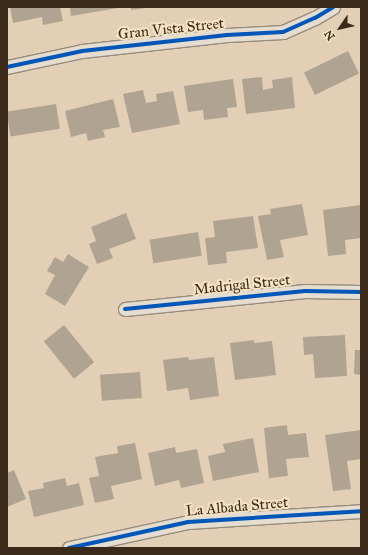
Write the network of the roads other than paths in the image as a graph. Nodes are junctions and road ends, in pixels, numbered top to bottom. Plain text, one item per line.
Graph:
1 (333, 7) edge
2 (7, 67) edge
3 (361, 292) edge
4 (125, 309) dead end
5 (361, 511) edge
6 (70, 548) edge

1 - 2 street, Gran Vista Street
3 - 4 street, Madrigal Street
5 - 6 street, La Albada Street

